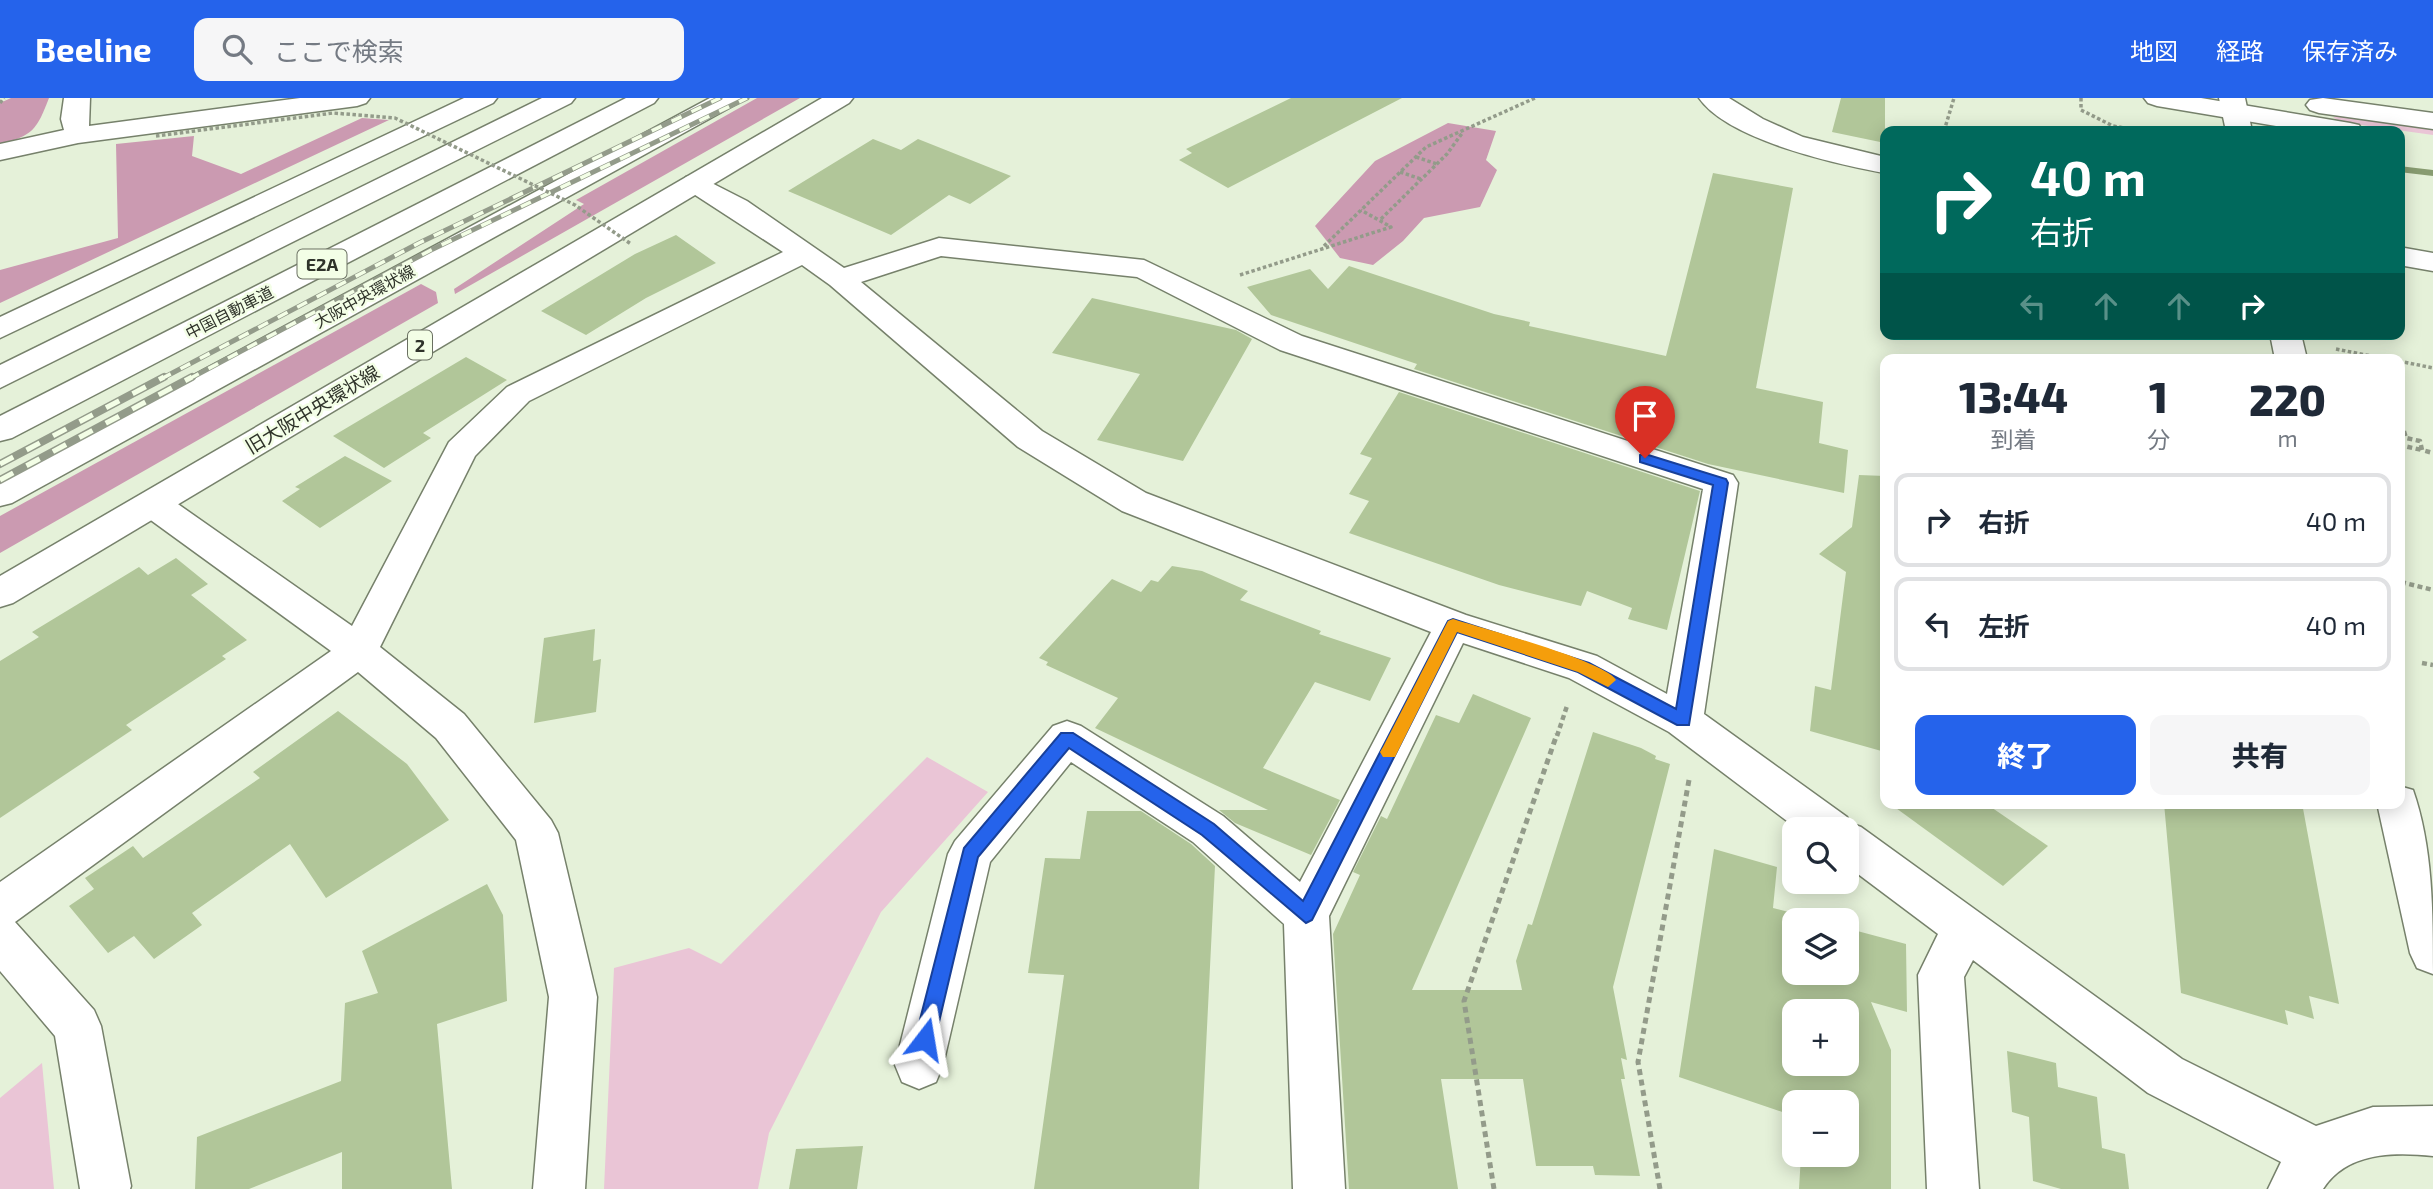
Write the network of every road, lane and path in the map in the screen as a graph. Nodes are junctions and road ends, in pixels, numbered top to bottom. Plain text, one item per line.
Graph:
1 (4, 98) edge
2 (78, 98) edge
3 (357, 98) edge
4 (484, 98) edge
5 (562, 98) edge
6 (645, 98) edge
7 (729, 98) edge
8 (840, 98) edge
9 (1535, 98) edge
10 (1712, 98) edge
11 (1954, 98) edge
12 (2081, 98) edge
13 (2157, 98) edge
14 (2271, 98) edge
15 (0, 103) edge
16 (2235, 114) edge
17 (2433, 121) edge
18 (1945, 126) edge
19 (2113, 126) edge
20 (2316, 126) edge
21 (1463, 131) junction
22 (78, 135) junction
23 (156, 136) dead end
24 (2405, 139) edge
25 (2433, 143) edge
26 (0, 152) edge
27 (1415, 157) junction
28 (1437, 164) junction
29 (1880, 164) edge
30 (1400, 172) junction
31 (1421, 179) junction
32 (696, 183) junction
33 (1361, 209) junction
34 (1381, 219) junction
35 (631, 244) dead end
36 (1324, 246) junction
37 (804, 253) junction
38 (2405, 257) edge
39 (2433, 262) edge
40 (840, 279) junction
41 (1193, 292) junction
42 (0, 329) edge
43 (2336, 349) dead end
44 (2361, 354) edge
45 (2405, 362) edge
46 (2433, 368) edge
47 (0, 378) edge
48 (0, 430) edge
49 (2405, 435) edge
50 (2405, 446) edge
51 (2423, 450) junction
52 (2433, 453) edge
53 (0, 494) edge
54 (153, 504) junction
55 (2405, 583) edge
56 (2433, 590) edge
57 (0, 593) edge
58 (1453, 625) junction
59 (359, 651) junction
60 (2422, 663) dead end
61 (2433, 665) edge
62 (1570, 697) dead end
63 (1683, 720) junction
64 (1691, 768) dead end
65 (2399, 809) edge
66 (1814, 817) edge
67 (1859, 849) edge
68 (0, 908) edge
69 (1306, 915) junction
70 (1966, 927) junction
71 (0, 937) edge
72 (2433, 953) edge
73 (919, 1065) dead end
74 (2433, 1131) edge
75 (2306, 1171) edge
76 (105, 1186) dead end
77 (559, 1189) edge
78 (1319, 1189) edge
79 (1494, 1189) edge
80 (1660, 1189) edge
81 (1953, 1189) edge

1 - 15 path
2 - 22 main road
3 - 22 main road
4 - 42 main road
5 - 47 main road, E2A
6 - 48 main road, 中国自動車道 / E2A
7 - 53 main road, 大阪中央環状線
8 - 32 main road, 旧大阪中央環状線 / 2
9 - 21 path
10 - 29 main road
11 - 18 path
12 - 19 path
13 - 16 main road
14 - 17 main road
16 - 20 main road
21 - 27 path
21 - 28 path
22 - 26 main road
23 - 35 path, bridge
24 - 25 main road
27 - 28 path
27 - 30 path
28 - 31 path
30 - 31 path
30 - 33 path
31 - 34 path
32 - 37 main road
32 - 54 main road, 旧大阪中央環状線 / 2
33 - 34 path
33 - 36 path
34 - 36 path
36 - 41 path
37 - 40 main road
37 - 59 main road
38 - 39 main road
40 - 41 main road
40 - 58 main road
41 - 63 main road
43 - 44 path
45 - 46 path
49 - 51 path
50 - 51 path
51 - 52 path
54 - 57 main road, 旧大阪中央環状線 / 2
54 - 59 main road
55 - 56 path
58 - 63 main road
58 - 69 main road
59 - 68 main road
59 - 77 main road
60 - 61 path
62 - 79 path
63 - 66 main road
64 - 80 path
65 - 72 main road
67 - 70 main road
69 - 73 main road
69 - 78 main road
70 - 75 main road
70 - 81 main road
71 - 76 main road
74 - 75 main road

